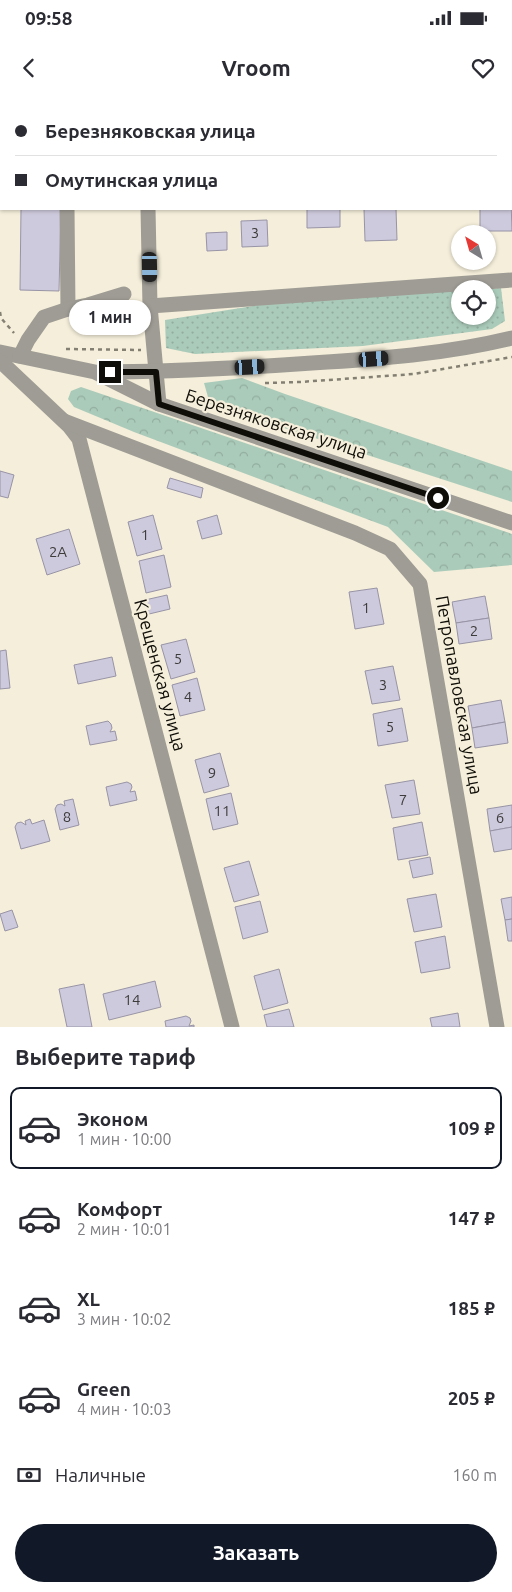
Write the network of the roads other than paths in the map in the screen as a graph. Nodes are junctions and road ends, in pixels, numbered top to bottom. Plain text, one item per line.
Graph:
1 (67, 210) edge
2 (148, 210) edge
3 (512, 280) edge
4 (124, 294) dead end
5 (150, 306) junction
6 (68, 309) junction
7 (512, 338) edge
8 (0, 352) edge
9 (20, 356) junction
10 (0, 361) edge
11 (95, 372) junction
12 (156, 372) junction
13 (159, 404) junction
14 (64, 421) junction
15 (512, 523) edge
16 (232, 1027) edge
17 (497, 1027) edge

1 - 6 street
2 - 5 street
3 - 5 street
4 - 6 street
5 - 12 street
6 - 9 street
7 - 12 street
8 - 9 street, Березняковская улица
9 - 11 street, Березняковская улица
10 - 14 street, Крещенская улица
11 - 12 street
11 - 13 street, Березняковская улица
12 - 13 street
13 - 15 street, Березняковская улица
14 - 16 street, Крещенская улица
14 - 17 street, Петропавловская улица

